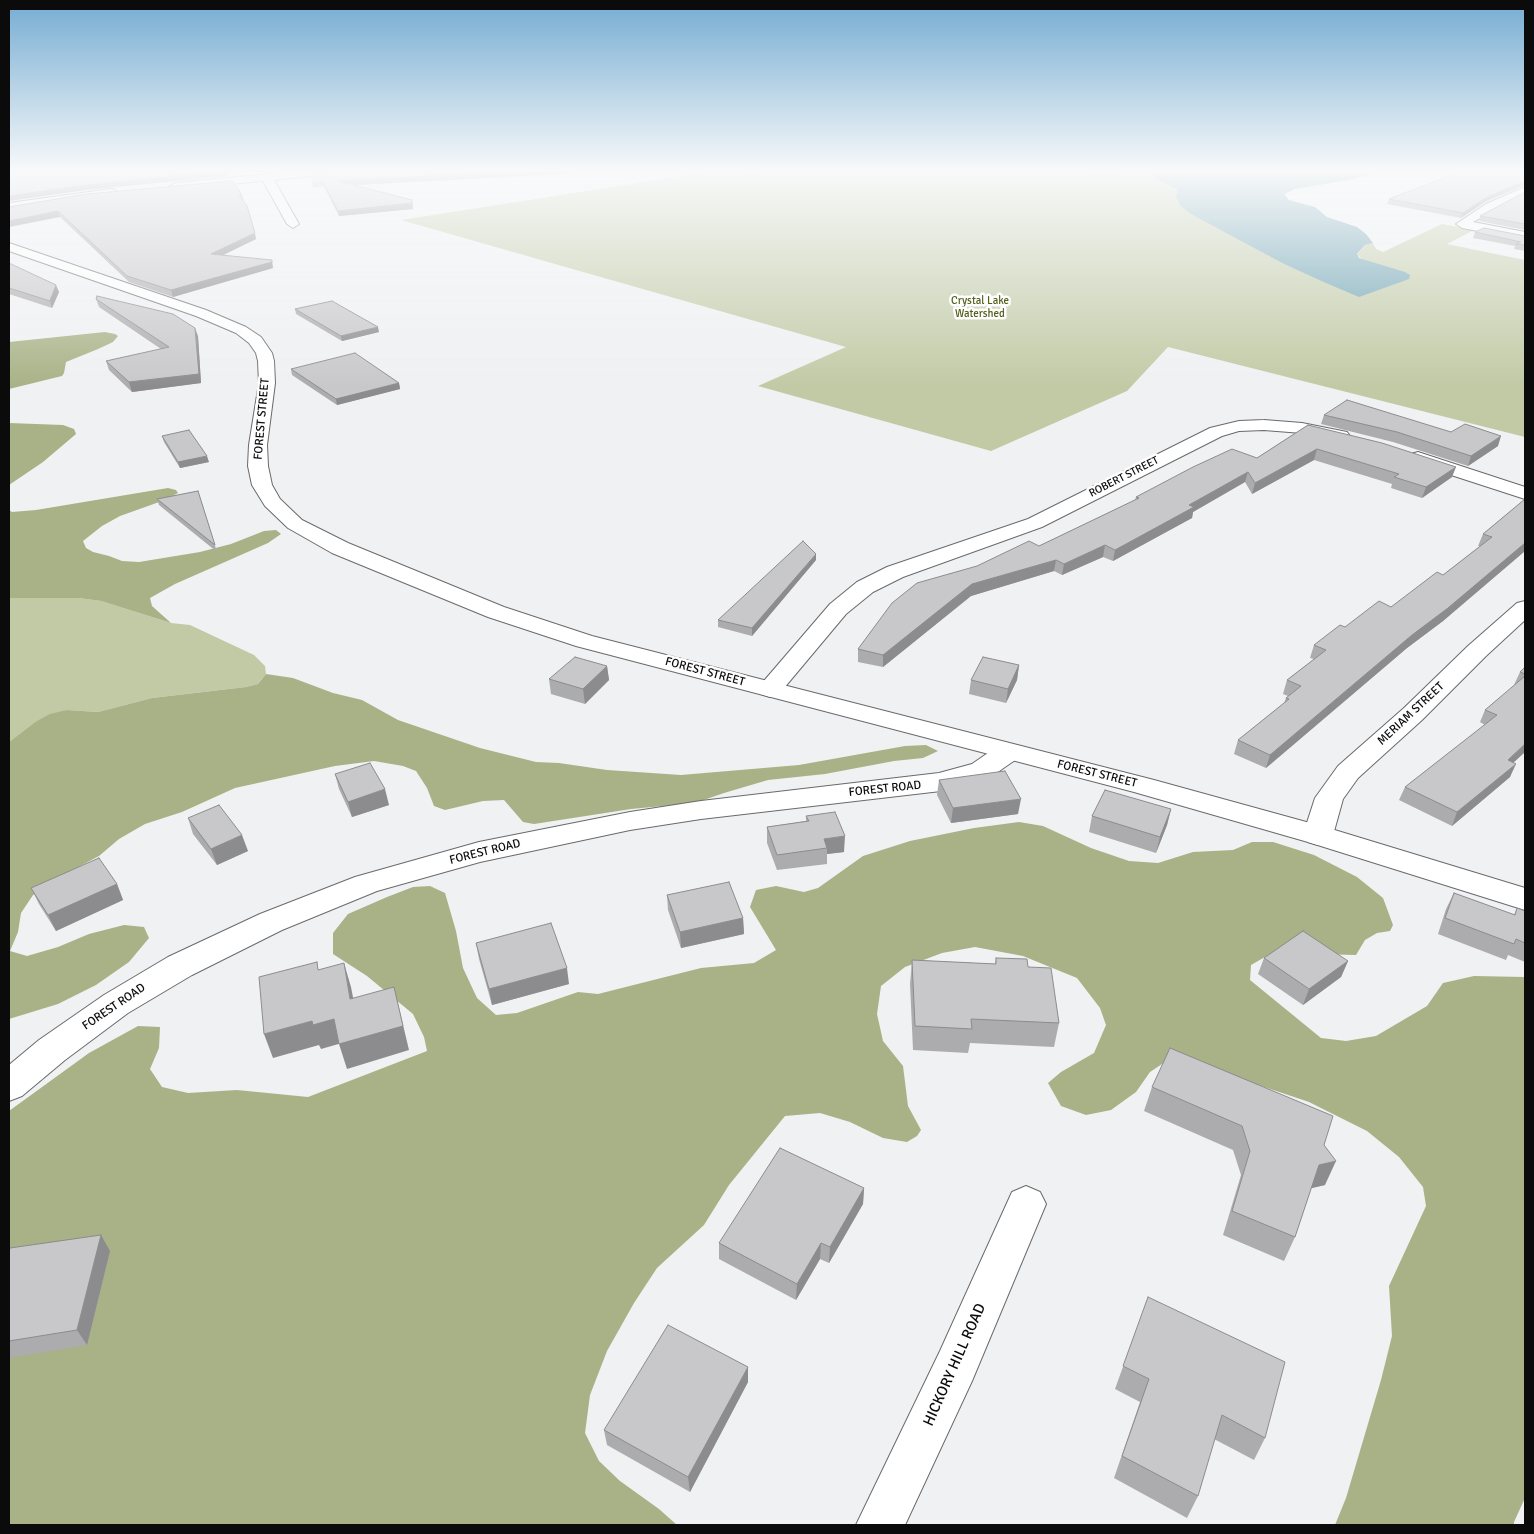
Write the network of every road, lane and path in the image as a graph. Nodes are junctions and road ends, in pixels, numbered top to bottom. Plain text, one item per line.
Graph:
1 (9, 247) edge
2 (1356, 440) edge
3 (1404, 454) edge
4 (1525, 493) edge
5 (1525, 608) edge
6 (770, 689) junction
7 (1008, 752) junction
8 (1318, 834) junction
9 (1525, 899) edge
10 (9, 1086) edge
11 (1026, 1204) dead end
12 (880, 1525) edge

1 - 6 street, FOREST STREET
2 - 6 street, ROBERT STREET
3 - 4 street
5 - 8 street, MERIAM STREET
6 - 7 street, FOREST STREET
7 - 8 street, FOREST STREET
7 - 10 street, FOREST ROAD
8 - 9 street, FOREST STREET
11 - 12 street, HICKORY HILL ROAD

